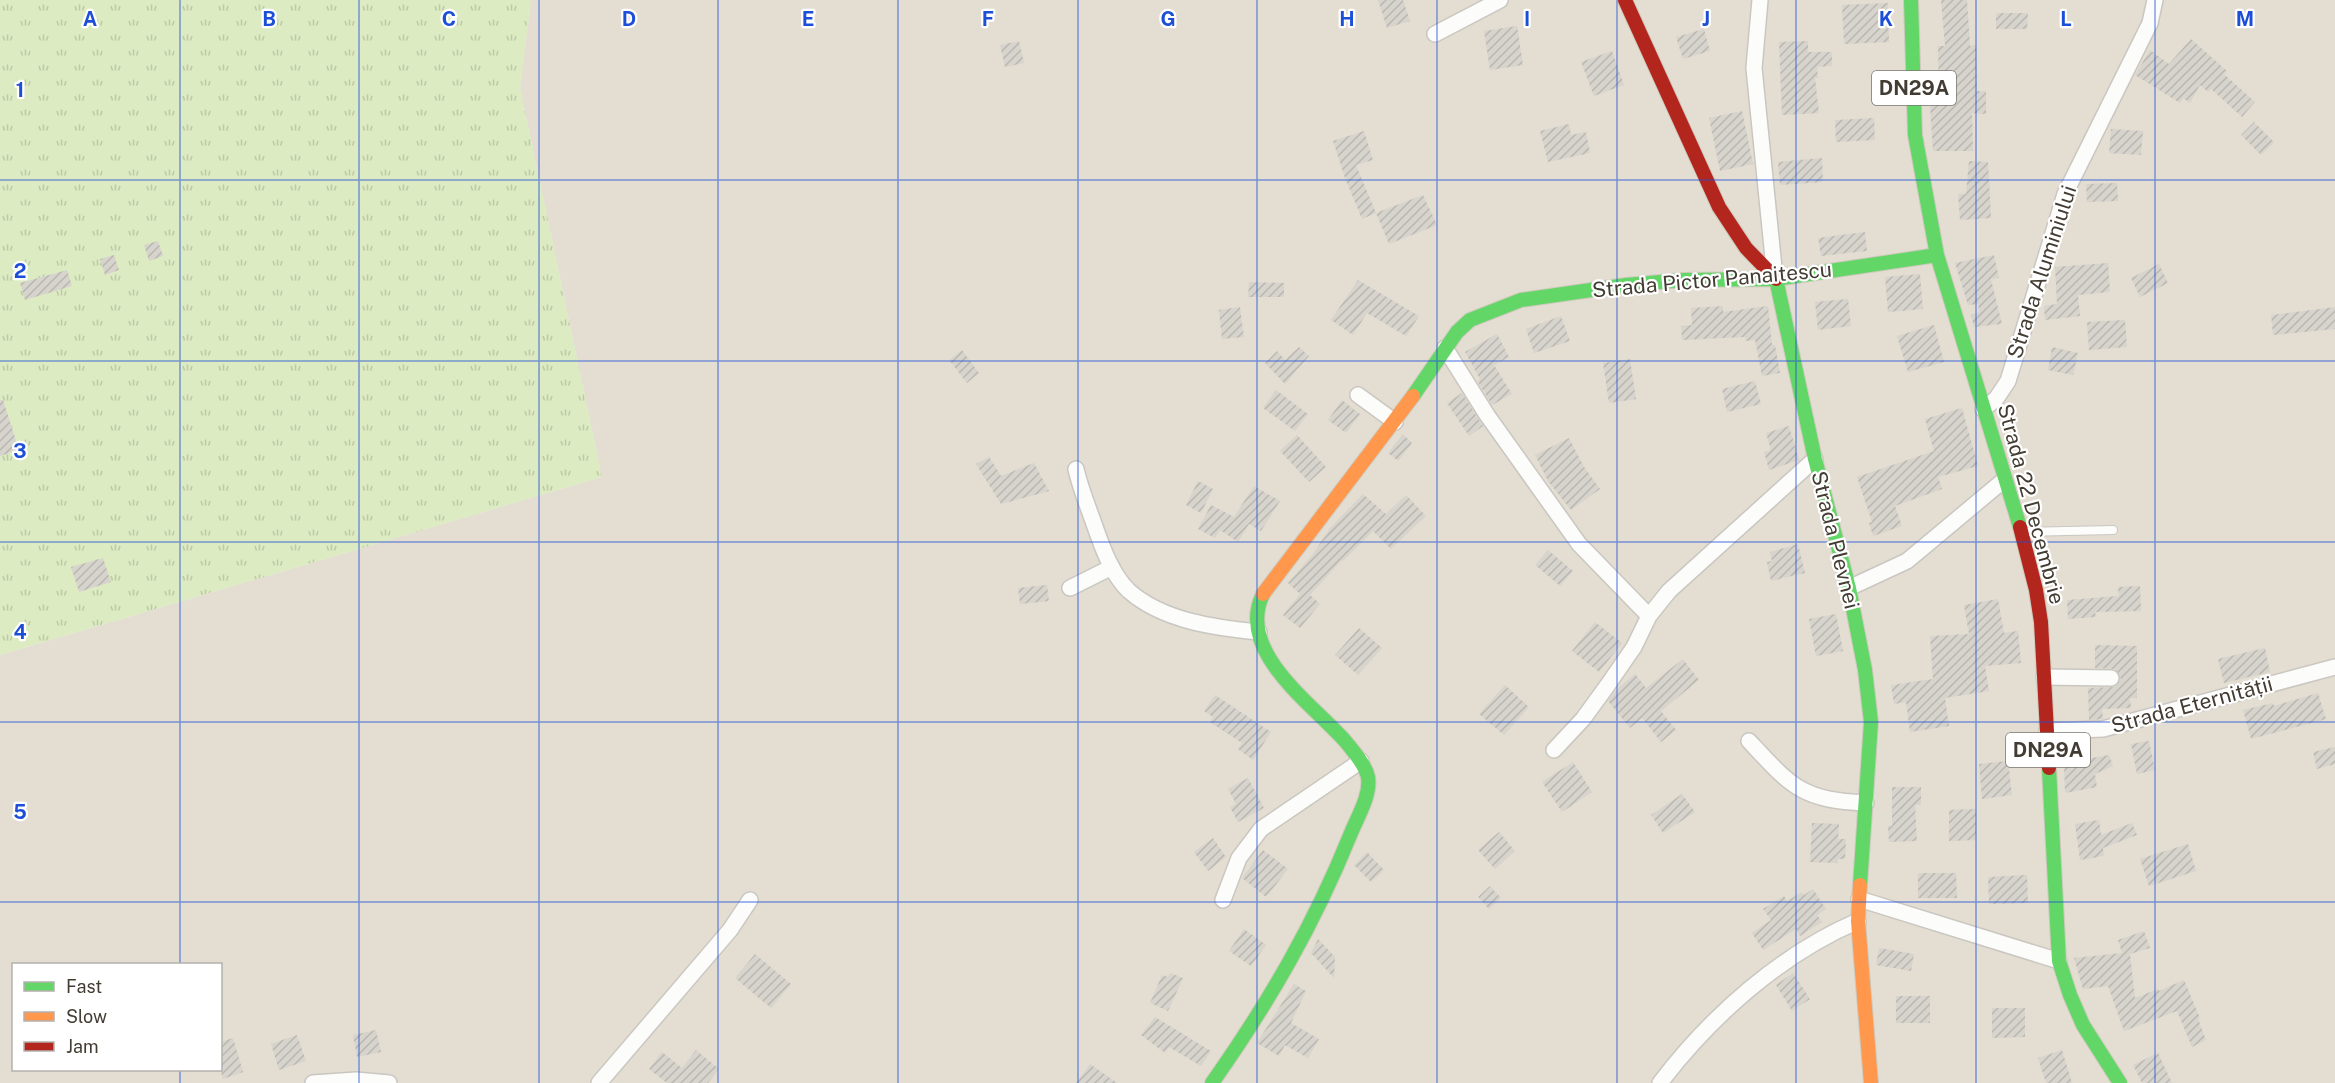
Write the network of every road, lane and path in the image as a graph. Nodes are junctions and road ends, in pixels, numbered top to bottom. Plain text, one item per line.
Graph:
1 (1500, 0) edge
2 (1625, 0) edge
3 (1760, 0) edge
4 (1911, 0) edge
5 (2155, 0) edge
6 (1435, 34) dead end
7 (1937, 255) junction
8 (1776, 279) junction
9 (1445, 348) junction
10 (1358, 394) dead end
11 (1983, 409) junction
12 (1395, 422) junction
13 (1815, 459) junction
14 (1076, 468) dead end
15 (2004, 480) junction
16 (2113, 530) dead end
17 (2021, 532) junction
18 (1112, 567) junction
19 (1070, 588) dead end
20 (1849, 588) junction
21 (1649, 616) junction
22 (1259, 632) junction
23 (2335, 667) edge
24 (2044, 677) junction
25 (2111, 678) dead end
26 (2047, 731) junction
27 (1749, 741) dead end
28 (1554, 750) dead end
29 (1361, 761) junction
30 (1866, 803) junction
31 (1859, 899) junction
32 (750, 900) dead end
33 (1223, 900) dead end
34 (1858, 921) junction
35 (2059, 961) junction
36 (314, 1083) edge
37 (389, 1083) edge
38 (599, 1083) edge
39 (1212, 1083) edge
40 (1660, 1083) edge
41 (1871, 1083) edge
42 (2120, 1083) edge

1 - 6 street
2 - 8 street
3 - 8 street, Strada Plevnei
4 - 7 street, Strada 22 Decembrie / DN29A
5 - 11 street, Strada Aluminiului
7 - 8 street, Strada Pictor Panaitescu
7 - 11 street, Strada 22 Decembrie / DN29A
8 - 9 street, Strada Pictor Panaitescu
8 - 13 street, Strada Plevnei
9 - 12 street, Strada Pictor Panaitescu
9 - 21 street
10 - 12 street
11 - 15 street, Strada 22 Decembrie / DN29A
12 - 22 street
13 - 20 street, Strada Plevnei
13 - 21 street
14 - 18 street
15 - 17 street, Strada 22 Decembrie / DN29A
15 - 20 street
16 - 17 lane
17 - 24 street, Strada 22 Decembrie / DN29A
18 - 19 street
18 - 22 street
20 - 30 street, Strada Plevnei
21 - 28 street
22 - 29 street
23 - 26 street, Strada Eternității
24 - 25 street
24 - 26 street, Strada 22 Decembrie / DN29A
26 - 35 street, Strada 22 Decembrie / DN29A
27 - 30 street
29 - 33 street
29 - 39 street
30 - 31 street, Strada Plevnei
31 - 34 street, Strada Plevnei
31 - 35 street
32 - 38 street
34 - 40 street
34 - 41 street, Strada Plevnei
35 - 42 street, Strada 22 Decembrie / DN29A
36 - 37 street

